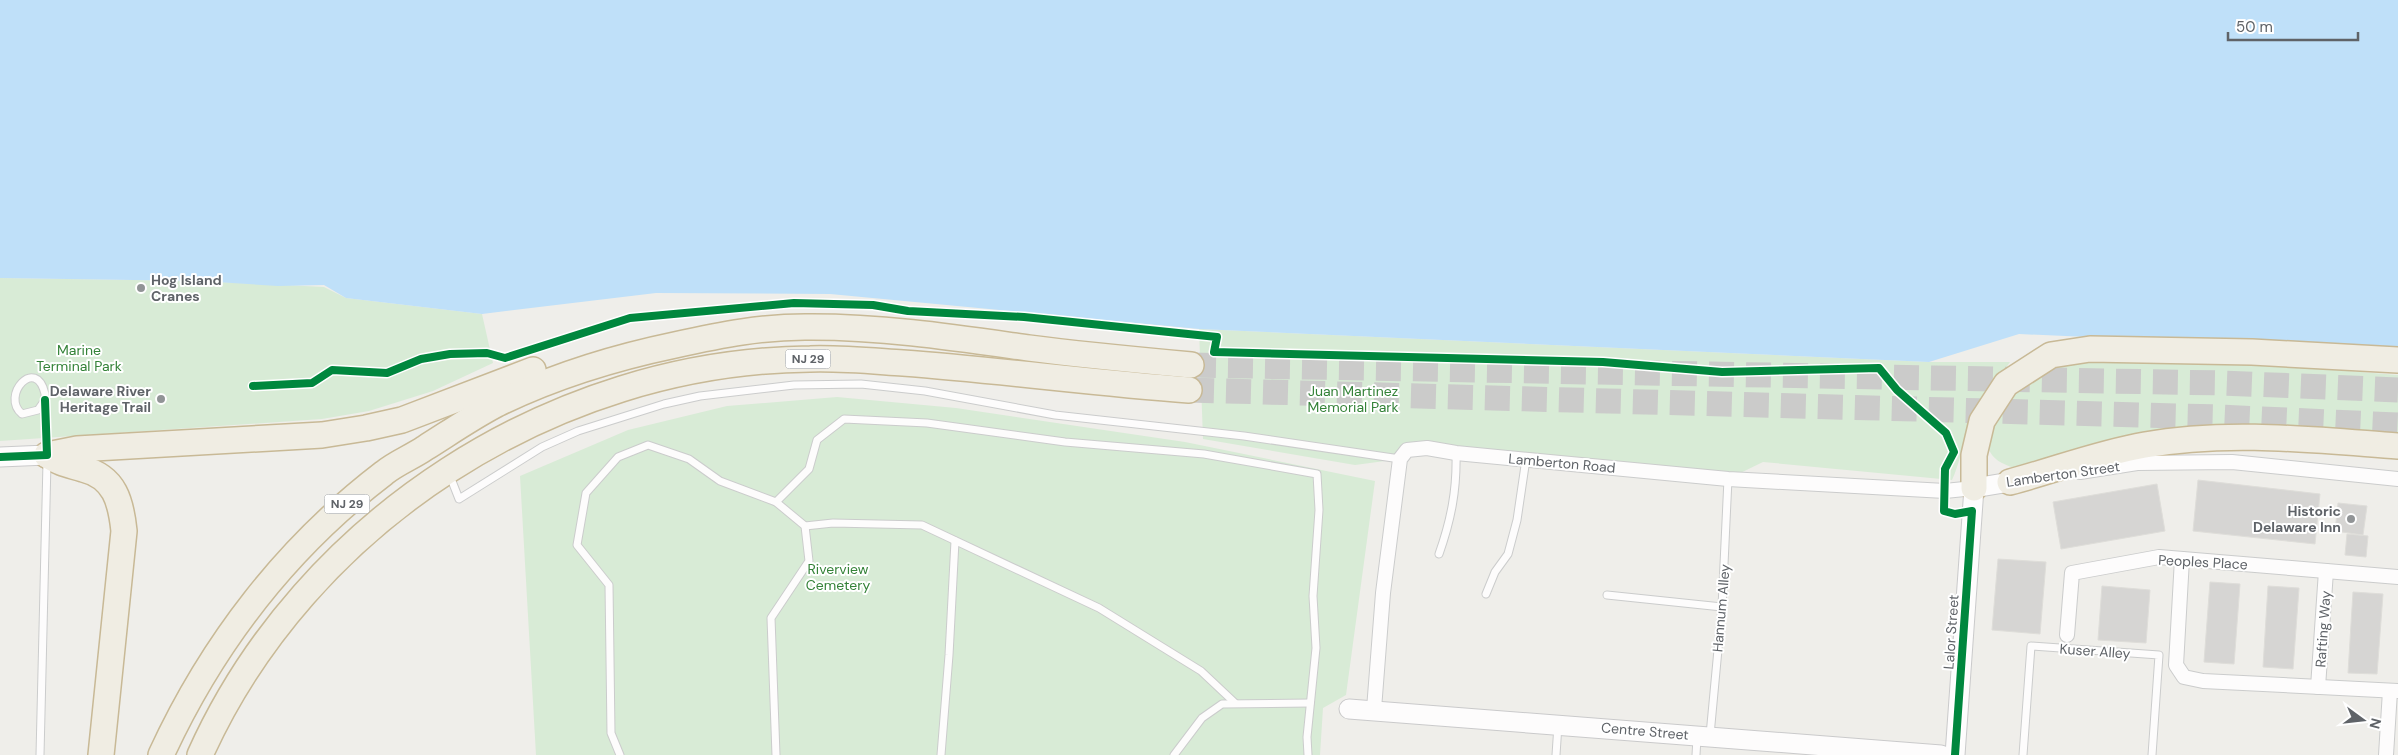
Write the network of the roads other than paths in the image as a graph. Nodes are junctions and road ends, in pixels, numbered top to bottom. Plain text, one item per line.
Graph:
1 (622, 356) junction
2 (2398, 360) edge
3 (1191, 365) tunnel mouth
4 (1189, 390) tunnel mouth
5 (44, 400) junction
6 (2398, 446) edge
7 (1456, 453) junction
8 (47, 455) junction
9 (0, 457) edge
10 (1400, 458) junction
11 (1526, 459) junction
12 (448, 471) junction
13 (1728, 479) junction
14 (2398, 479) edge
15 (2010, 482) junction
16 (1974, 488) junction
17 (776, 502) junction
18 (805, 526) junction
19 (955, 541) junction
20 (1439, 554) dead end
21 (2182, 558) junction
22 (2326, 571) junction
23 (2398, 577) edge
24 (1486, 594) dead end
25 (1607, 594) dead end
26 (1722, 607) junction
27 (2067, 635) dead end
28 (2318, 687) junction
29 (2394, 691) edge
30 (1235, 703) junction
31 (1310, 703) junction
32 (1349, 709) dead end
33 (1374, 709) junction
34 (1558, 724) junction
35 (1704, 736) junction
36 (40, 755) edge
37 (101, 755) edge
38 (162, 755) edge
39 (200, 755) edge
40 (620, 755) edge
41 (776, 755) edge
42 (941, 755) edge
43 (1174, 755) edge
44 (1308, 755) edge
45 (1556, 755) edge
46 (1696, 755) edge
47 (1941, 755) edge
48 (1955, 755) edge
49 (2023, 755) edge
50 (2152, 755) edge
51 (2386, 755) edge

1 - 3 highway, NJ 29
1 - 8 highway
1 - 38 highway, NJ 29
2 - 16 highway
4 - 12 highway, NJ 29
5 - 5 lane
5 - 8 lane
6 - 15 highway
7 - 10 street, Lamberton Road
7 - 11 street, Lamberton Road
7 - 20 lane
8 - 9 street
8 - 36 lane
8 - 37 highway
10 - 12 lane
10 - 33 street
11 - 13 street, Lamberton Road
11 - 24 lane
12 - 39 highway, NJ 29
13 - 16 street, Lamberton Street
13 - 26 lane, Hannum Alley
14 - 15 street, Lamberton Street
15 - 16 street, Lamberton Street
16 - 48 street, Lalor Street
17 - 18 lane
17 - 31 lane
17 - 40 lane
18 - 19 lane
18 - 41 lane
19 - 30 lane
19 - 42 lane
21 - 22 street, Peoples Place
21 - 27 street, Peoples Place
21 - 28 street
22 - 23 street, Peoples Place
22 - 28 street, Rafting Way
25 - 26 lane
26 - 35 lane, Hannum Alley
28 - 29 street
29 - 51 street
30 - 31 lane
30 - 43 lane
31 - 44 lane
32 - 33 street, Centre Street
33 - 34 street, Centre Street
34 - 35 street, Centre Street
34 - 45 lane
35 - 46 lane, Hannum Alley
35 - 47 street, Centre Street
49 - 50 lane, Kuser Alley

